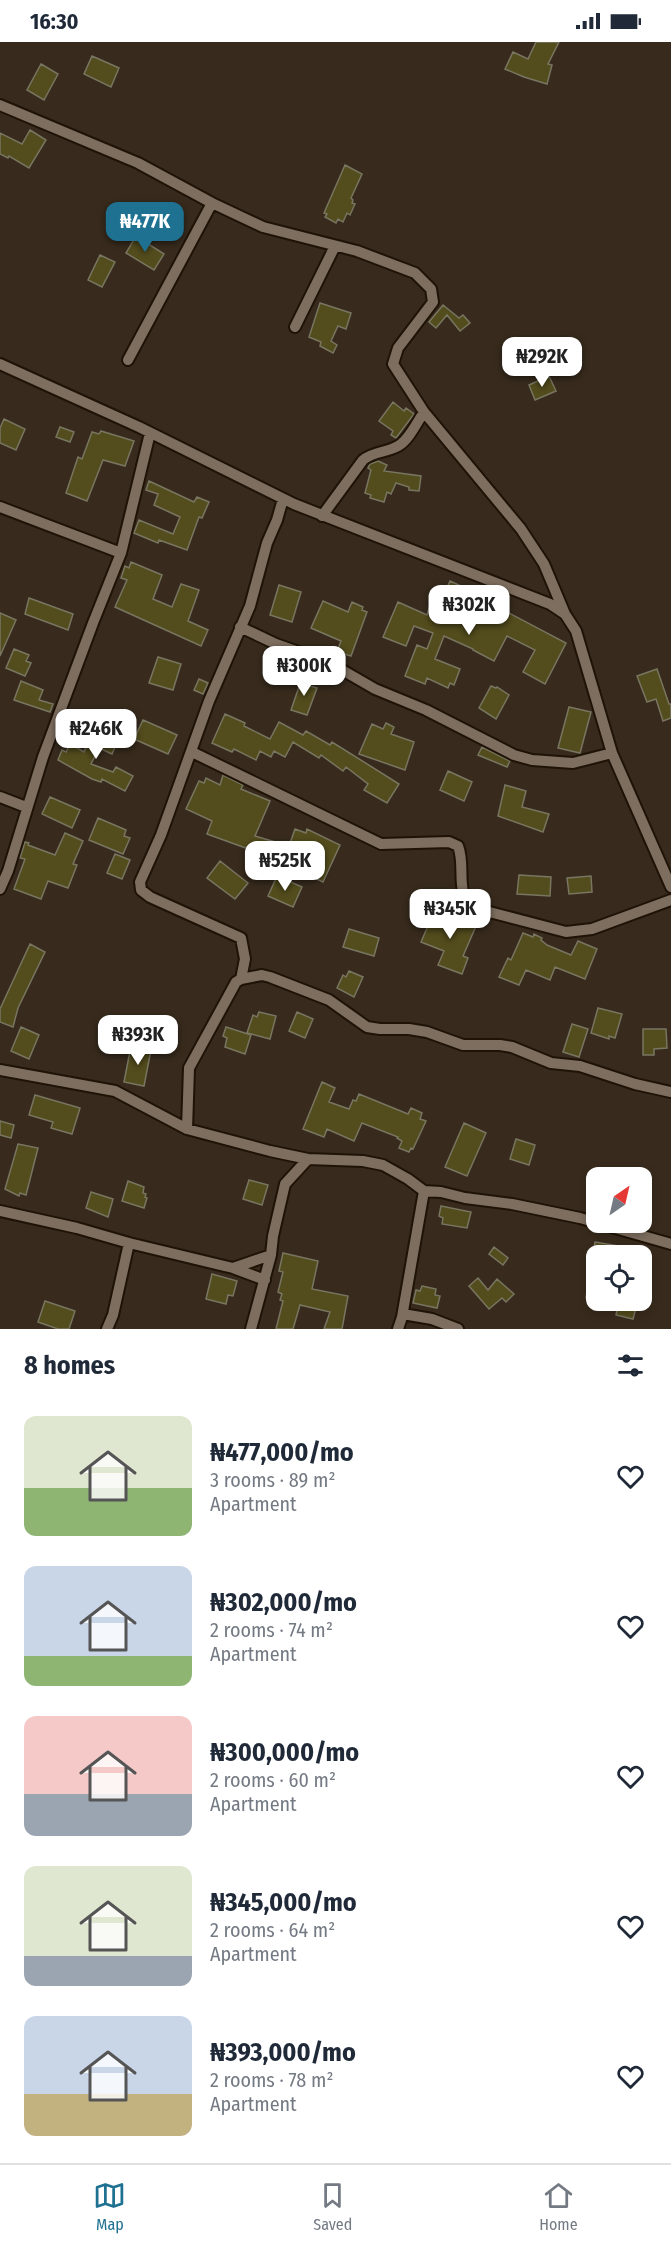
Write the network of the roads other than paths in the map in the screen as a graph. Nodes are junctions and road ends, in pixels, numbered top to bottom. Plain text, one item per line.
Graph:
1 (0, 105) edge
2 (212, 202) junction
3 (335, 246) junction
4 (295, 327) dead end
5 (128, 360) dead end
6 (0, 364) edge
7 (424, 412) junction
8 (150, 433) junction
9 (283, 499) junction
10 (0, 507) edge
11 (322, 516) junction
12 (121, 553) junction
13 (565, 614) junction
14 (240, 627) junction
15 (192, 752) junction
16 (612, 753) junction
17 (0, 797) edge
18 (26, 807) junction
19 (671, 887) edge
20 (0, 889) edge
21 (671, 900) edge
22 (241, 979) junction
23 (0, 1070) edge
24 (671, 1092) edge
25 (187, 1129) junction
26 (308, 1160) junction
27 (424, 1191) junction
28 (0, 1211) edge
29 (129, 1243) junction
30 (671, 1244) edge
31 (271, 1255) junction
32 (233, 1268) junction
33 (265, 1280) junction
34 (403, 1314) junction
35 (106, 1329) edge
36 (251, 1329) edge
37 (398, 1329) edge
38 (458, 1329) edge

1 - 2 street
2 - 3 street
2 - 5 street
3 - 4 street
3 - 7 street
6 - 8 street
7 - 11 street
7 - 13 street
8 - 9 street
8 - 12 street
9 - 11 street
9 - 14 street
10 - 12 street
11 - 13 street
12 - 18 street
13 - 16 street
14 - 15 street
14 - 16 street
15 - 21 street
15 - 22 street
16 - 19 street
17 - 18 street
18 - 20 street
22 - 24 street
22 - 25 street
23 - 25 street
25 - 26 street
26 - 27 street
26 - 31 street
27 - 30 street
27 - 34 street
28 - 29 street
29 - 32 street
29 - 35 street
31 - 32 street
31 - 33 street
32 - 33 street
33 - 36 street
34 - 37 street
34 - 38 street

